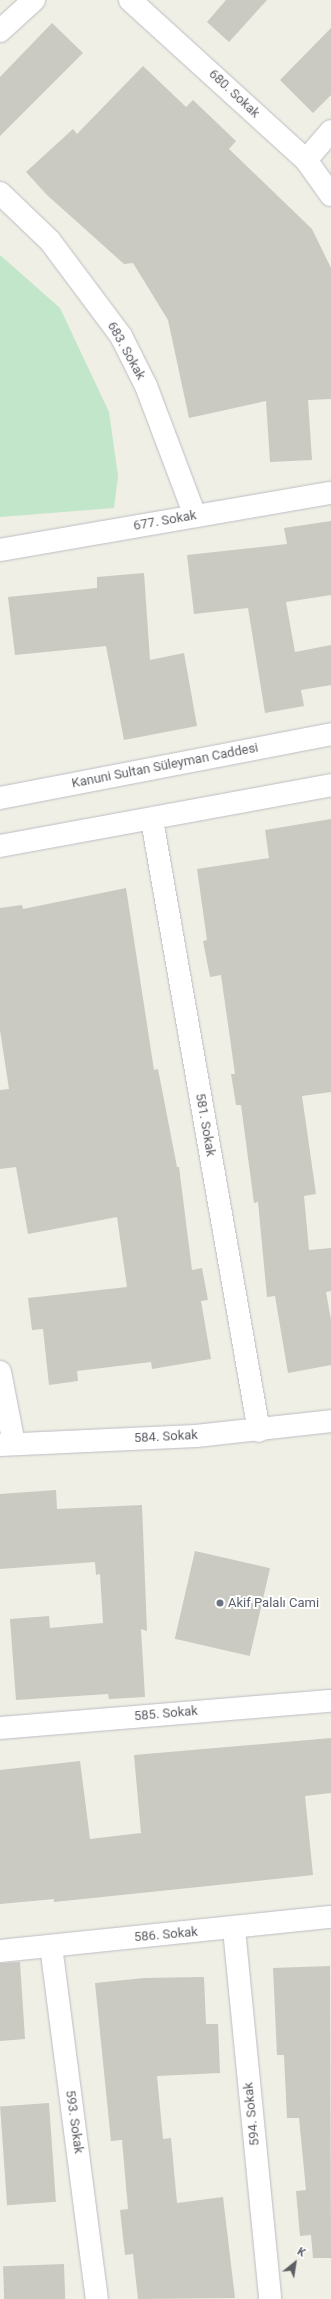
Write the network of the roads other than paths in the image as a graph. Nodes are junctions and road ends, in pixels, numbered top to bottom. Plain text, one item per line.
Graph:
1 (34, 0) edge
2 (130, 0) edge
3 (0, 31) edge
4 (331, 131) edge
5 (306, 160) junction
6 (0, 193) edge
7 (331, 195) edge
8 (331, 493) edge
9 (195, 516) junction
10 (0, 550) edge
11 (331, 734) edge
12 (331, 785) edge
13 (0, 798) edge
14 (152, 820) junction
15 (0, 846) edge
16 (0, 1372) edge
17 (331, 1421) edge
18 (258, 1431) junction
19 (7, 1444) edge
20 (331, 1701) edge
21 (0, 1728) edge
22 (331, 1917) edge
23 (234, 1929) junction
24 (51, 1946) junction
25 (0, 1951) edge
26 (97, 2299) edge
27 (270, 2299) edge

1 - 3 street
2 - 5 street, 680. Sokak
4 - 5 street
5 - 7 street, 680. Sokak
6 - 9 street, 683. Sokak
8 - 9 street, 677. Sokak
9 - 10 street, 677. Sokak
11 - 13 street, Kanuni Sultan Süleyman Caddesi
12 - 14 street
14 - 15 street
14 - 18 street, 581. Sokak
16 - 19 street
17 - 18 street, 584. Sokak
18 - 19 street, 584. Sokak
20 - 21 street, 585. Sokak
22 - 23 street, 586. Sokak
23 - 24 street, 586. Sokak
23 - 27 street, 594. Sokak
24 - 25 street, 586. Sokak
24 - 26 street, 593. Sokak

